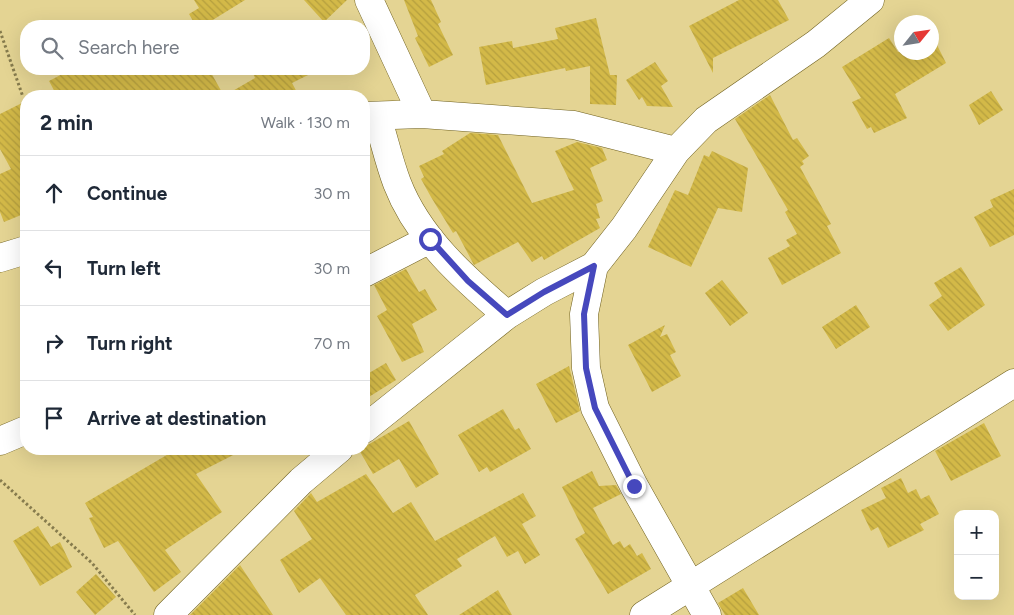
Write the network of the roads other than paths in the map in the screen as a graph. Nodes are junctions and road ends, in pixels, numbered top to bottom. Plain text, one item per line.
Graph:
1 (369, 0) edge
2 (870, 0) edge
3 (422, 114) junction
4 (370, 116) edge
5 (676, 151) junction
6 (430, 239) junction
7 (20, 252) edge
8 (0, 258) edge
9 (594, 266) junction
10 (370, 270) edge
11 (507, 315) junction
12 (1014, 383) edge
13 (370, 424) edge
14 (20, 433) edge
15 (0, 441) edge
16 (332, 455) edge
17 (689, 587) junction
18 (168, 615) edge
19 (644, 615) edge
20 (707, 615) edge

1 - 3 street
2 - 5 street
3 - 4 street
3 - 5 street
4 - 6 street
5 - 9 street
6 - 10 street
6 - 11 street
7 - 8 street
9 - 11 street
9 - 17 street
11 - 13 street
12 - 17 street
14 - 15 street
16 - 18 street
17 - 19 street
17 - 20 street

